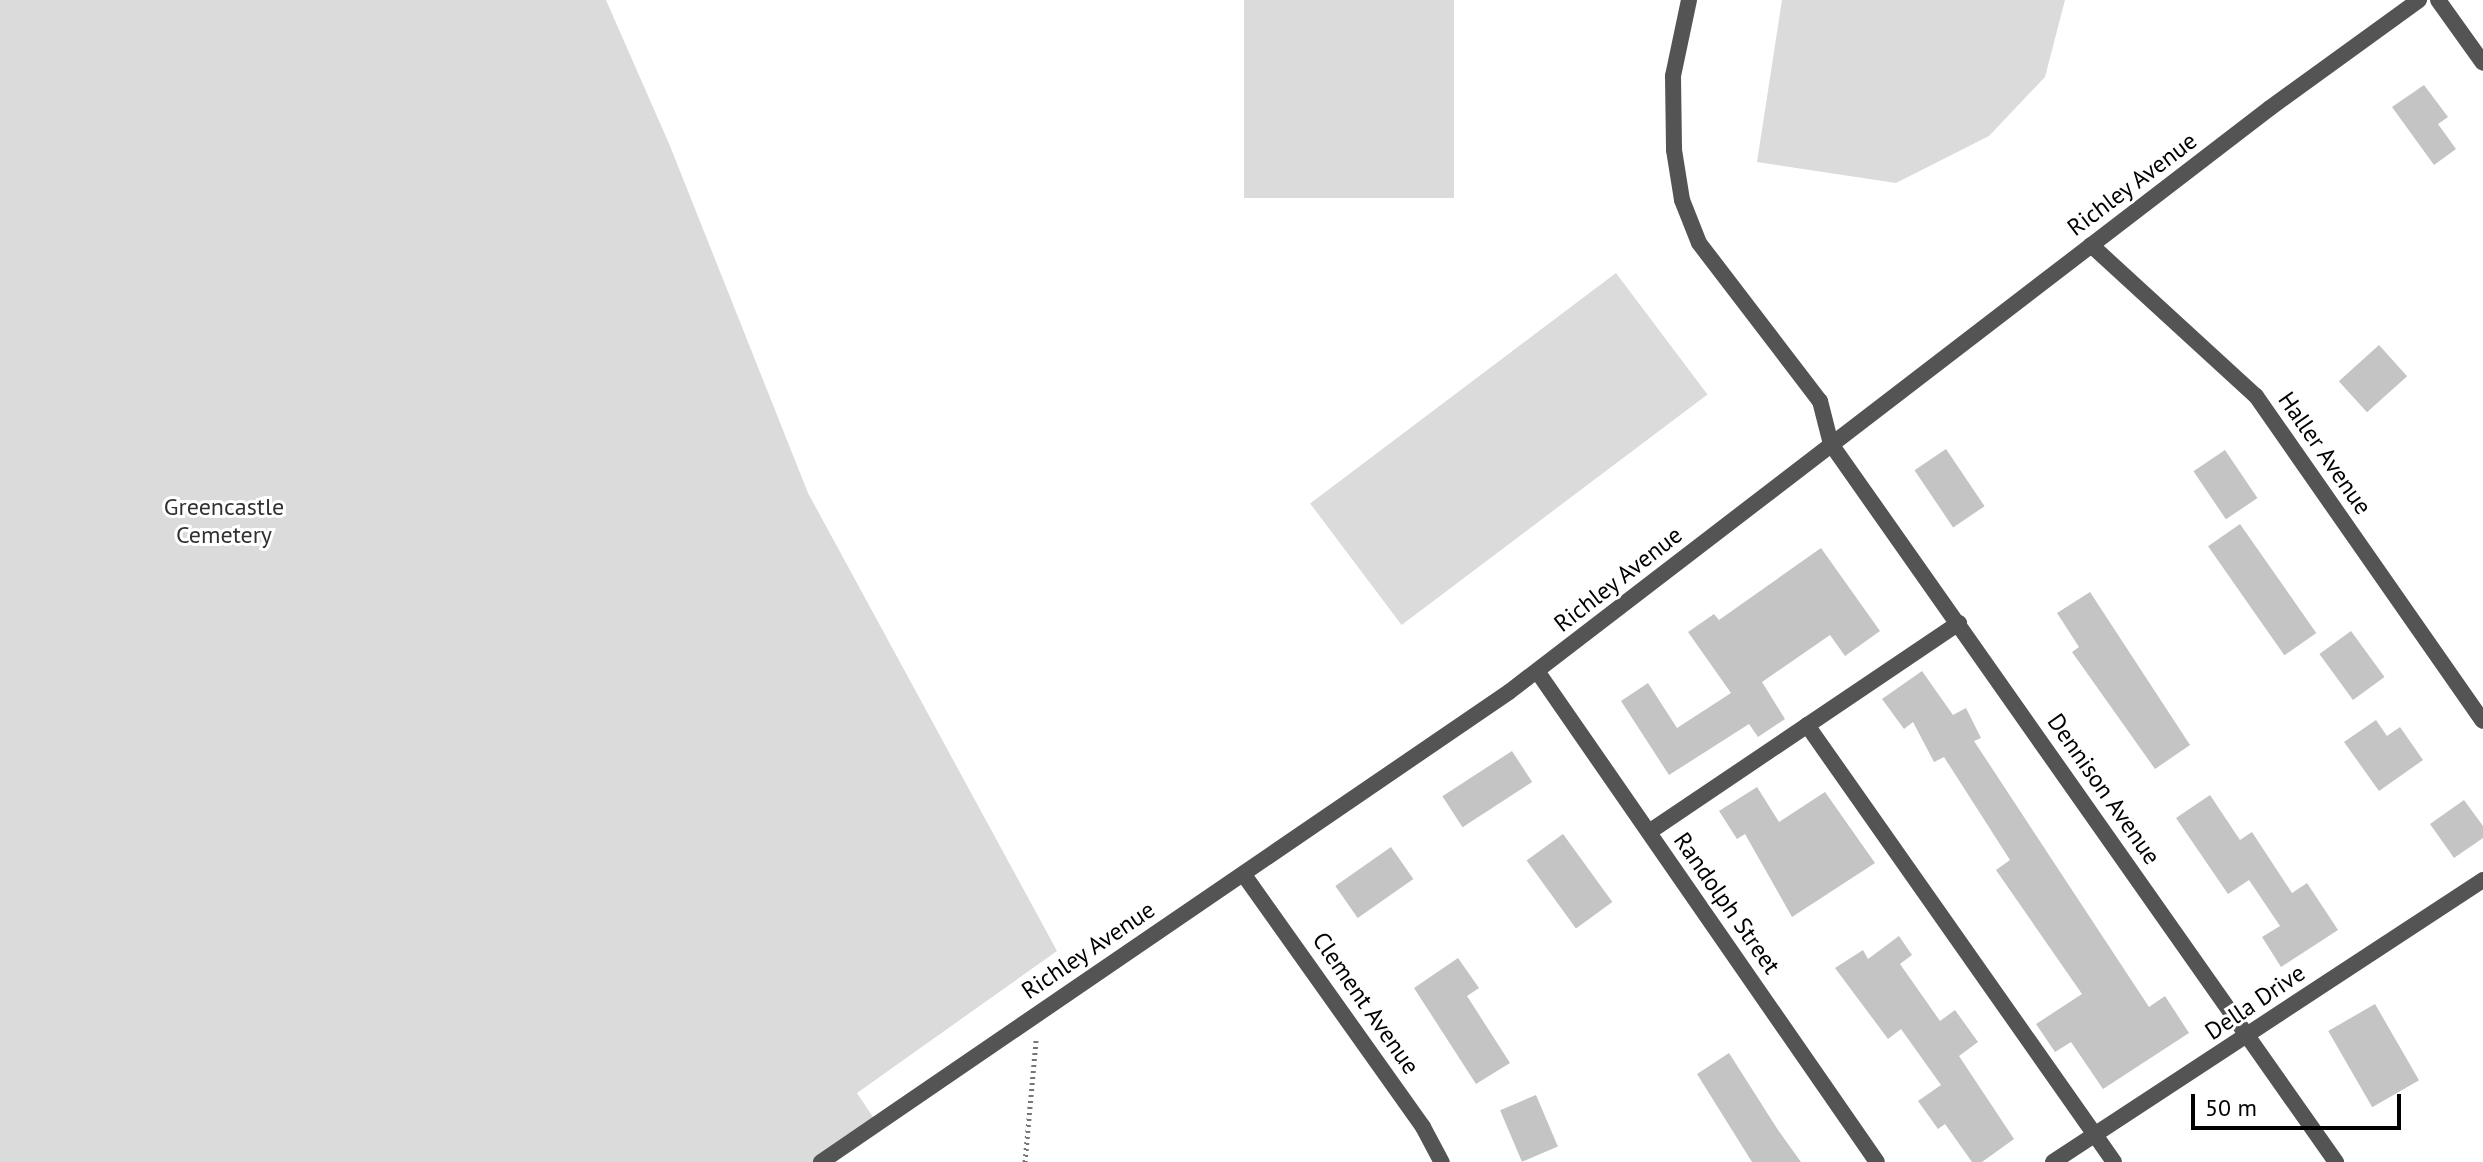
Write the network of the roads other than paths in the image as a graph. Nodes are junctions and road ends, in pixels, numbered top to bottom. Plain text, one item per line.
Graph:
1 (1689, 0) edge
2 (2419, 0) edge
3 (2438, 0) edge
4 (2483, 63) edge
5 (2091, 245) junction
6 (1831, 444) junction
7 (1959, 623) junction
8 (1537, 671) junction
9 (2483, 721) edge
10 (1807, 725) junction
11 (1649, 832) junction
12 (1244, 875) junction
13 (2483, 880) edge
14 (2247, 1036) junction
15 (2095, 1135) junction
16 (821, 1162) edge
17 (1442, 1162) edge
18 (1877, 1162) edge
19 (2053, 1162) edge
20 (2114, 1162) edge
21 (2336, 1162) edge

1 - 6 street
2 - 5 street, Richley Avenue
3 - 4 street
5 - 6 street, Richley Avenue
5 - 9 street, Haller Avenue
6 - 7 street, Dennison Avenue
6 - 8 street, Richley Avenue
7 - 10 street
7 - 14 street, Dennison Avenue
8 - 11 street, Randolph Street
8 - 12 street, Richley Avenue
10 - 11 street
10 - 15 street
11 - 18 street, Randolph Street
12 - 16 street, Richley Avenue
12 - 17 street, Clement Avenue
13 - 14 street, Della Drive
14 - 15 street, Della Drive
14 - 21 street, Dennison Avenue
15 - 19 street, Della Drive
15 - 20 street

